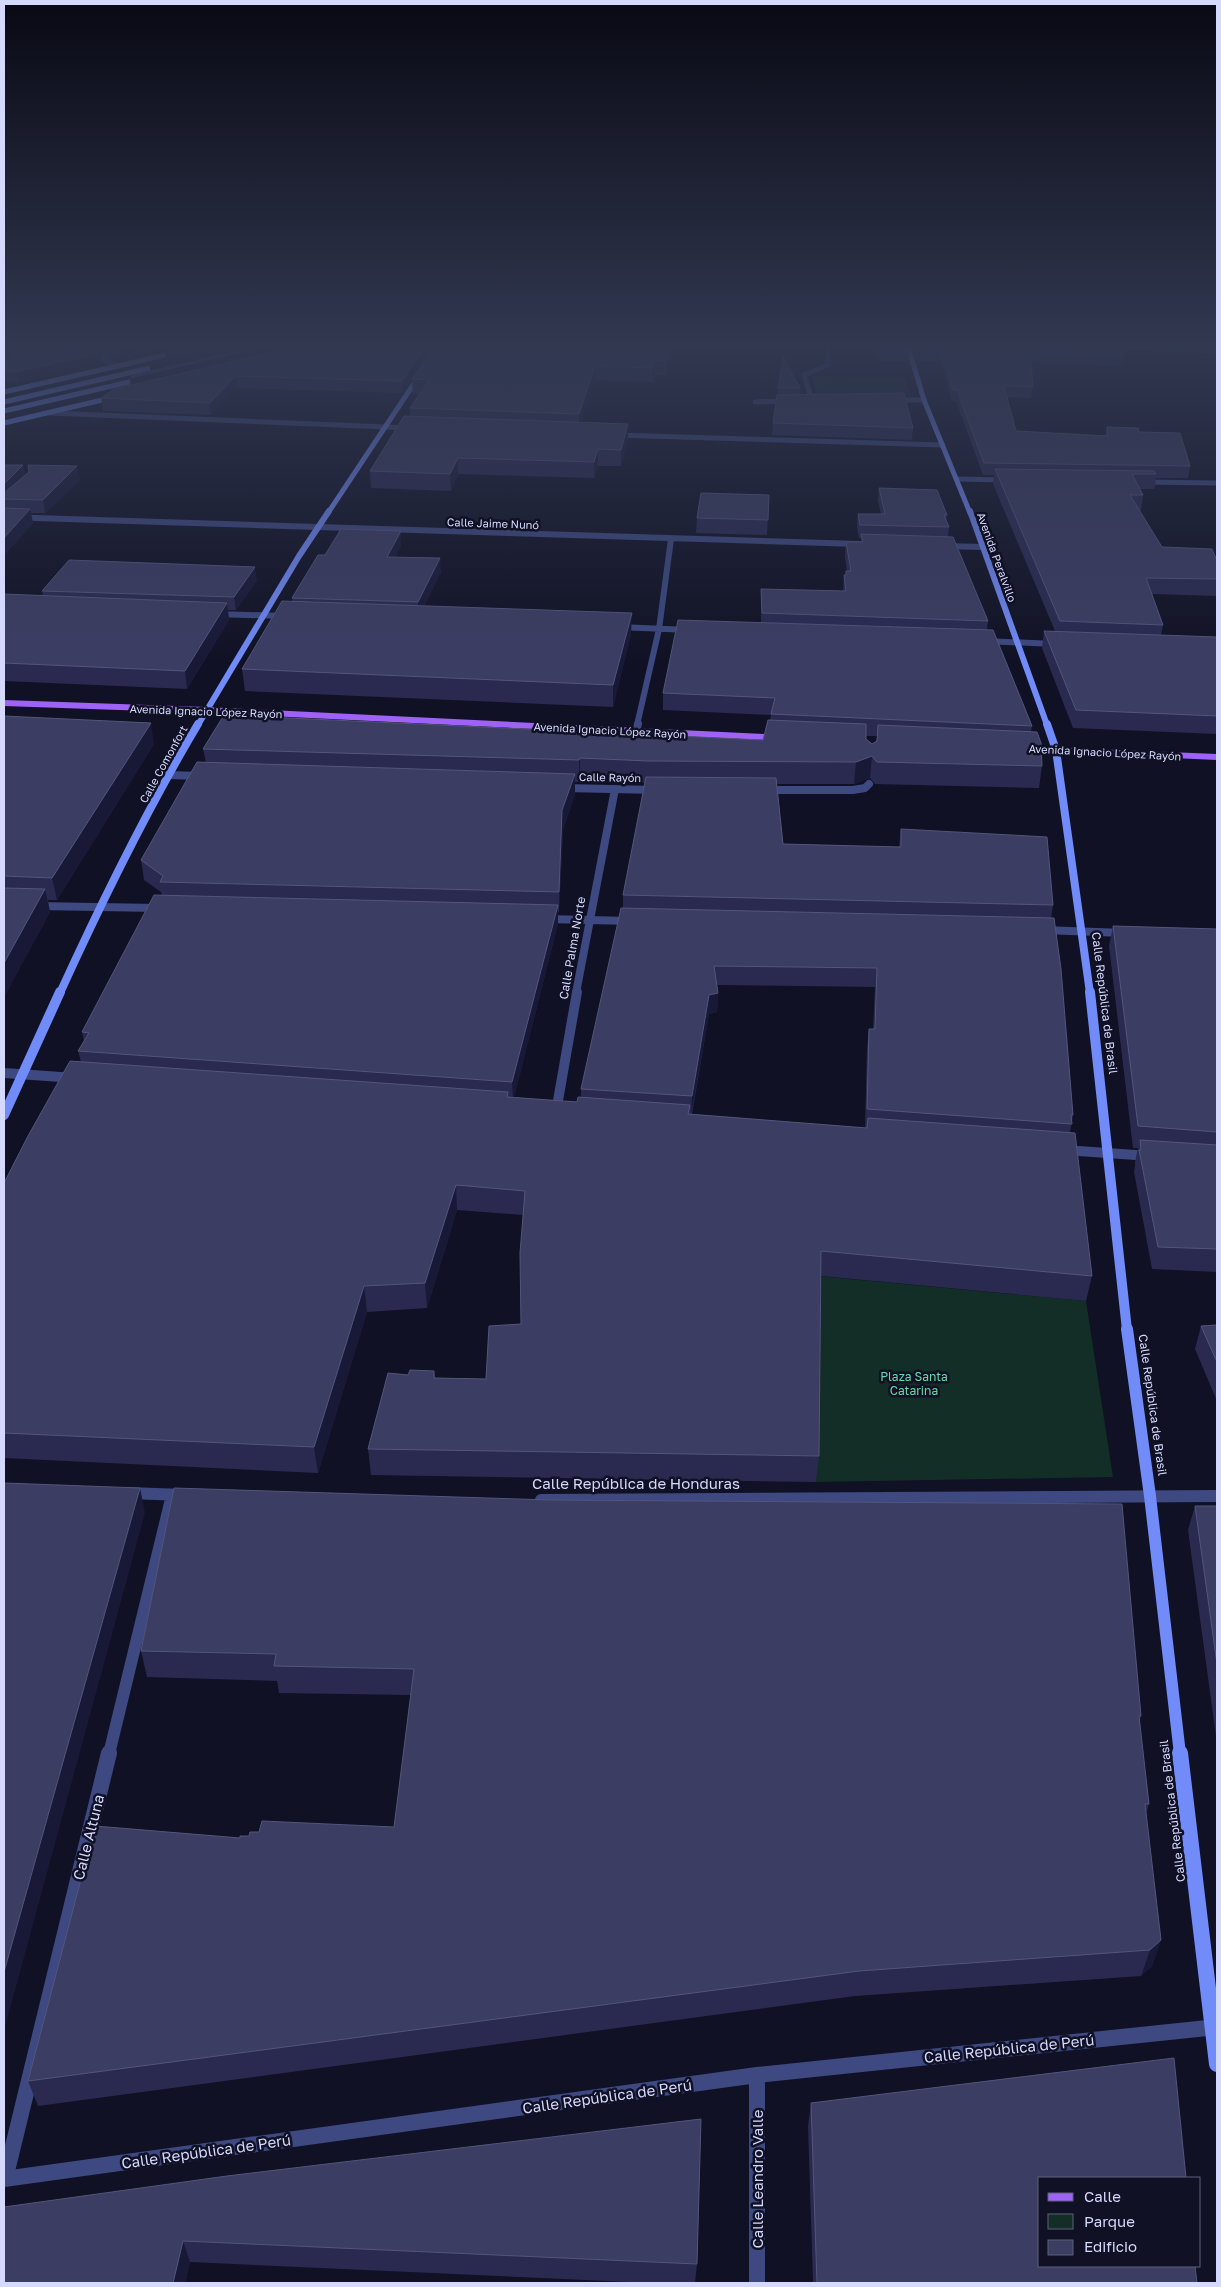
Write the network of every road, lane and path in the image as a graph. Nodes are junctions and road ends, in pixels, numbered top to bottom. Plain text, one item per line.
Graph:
1 (370, 450) edge
2 (945, 450) edge
3 (958, 480) junction
4 (1018, 480) edge
5 (1138, 482) edge
6 (1217, 483) edge
7 (4, 517) edge
8 (318, 526) junction
9 (671, 539) junction
10 (866, 544) edge
11 (934, 546) edge
12 (982, 547) junction
13 (202, 614) edge
14 (262, 616) junction
15 (291, 617) edge
16 (610, 627) edge
17 (659, 629) junction
18 (699, 630) edge
19 (977, 641) edge
20 (1017, 642) junction
21 (1065, 644) edge
22 (4, 703) edge
23 (206, 710) junction
24 (636, 732) junction
25 (792, 739) edge
26 (1007, 748) edge
27 (1056, 750) junction
28 (1217, 757) edge
29 (168, 775) junction
30 (208, 776) edge
31 (869, 784) edge
32 (555, 787) edge
33 (615, 789) junction
34 (664, 790) edge
35 (754, 790) edge
36 (23, 905) edge
37 (99, 907) junction
38 (167, 909) edge
39 (540, 919) edge
40 (589, 920) junction
41 (638, 922) edge
42 (1032, 930) edge
43 (1081, 931) junction
44 (1130, 933) edge
45 (4, 1073) edge
46 (24, 1074) junction
47 (83, 1078) edge
48 (556, 1112) edge
49 (4, 1115) edge
50 (1049, 1149) edge
51 (1108, 1153) junction
52 (1158, 1157) edge
53 (112, 1493) edge
54 (172, 1495) junction
55 (200, 1496) edge
56 (1150, 1496) junction
57 (1217, 1496) edge
58 (532, 1500) edge
59 (1215, 2027) edge
60 (1217, 2064) edge
61 (757, 2075) junction
62 (4, 2179) edge
63 (757, 2283) edge

1 - 8 street, Calle Comonfort
2 - 3 street, Avenida Peralvillo
3 - 4 street
3 - 12 street, Avenida Peralvillo
5 - 6 street
7 - 8 street, Calle Jaime Nunó
8 - 9 street, Calle Jaime Nunó
8 - 14 street, Calle Comonfort
9 - 10 street, Calle Jaime Nunó
9 - 17 street
11 - 12 street
12 - 20 street, Avenida Peralvillo
13 - 14 street
14 - 15 street
14 - 23 street, Calle Comonfort
16 - 17 street
17 - 18 street
17 - 24 street
19 - 20 street
20 - 21 street
20 - 27 street, Avenida Peralvillo
22 - 23 main road, Avenida Ignacio López Rayón
23 - 24 main road, Avenida Ignacio López Rayón
23 - 29 street, Calle Comonfort
24 - 25 main road, Avenida Ignacio López Rayón
26 - 27 main road, Avenida Ignacio López Rayón
27 - 28 main road, Avenida Ignacio López Rayón
27 - 43 street, Calle República de Brasil
29 - 30 street
29 - 37 street, Calle Comonfort
31 - 35 street
32 - 33 street, Calle Rayón
33 - 34 street, Calle Rayón
33 - 40 street, Calle Palma Norte
36 - 37 street
37 - 38 street
37 - 46 street, Calle Comonfort
39 - 40 street
40 - 41 street
40 - 48 street, Calle Palma Norte
42 - 43 street
43 - 44 street
43 - 51 street, Calle República de Brasil
45 - 46 street
46 - 47 street
46 - 49 street, Calle Comonfort
50 - 51 street
51 - 52 street
51 - 56 street, Calle República de Brasil
53 - 54 street
54 - 55 street
54 - 62 street, Calle Altuna
56 - 57 street, Calle República de Honduras
56 - 58 street, Calle República de Honduras
56 - 59 street, Calle República de Brasil
59 - 60 street, Calle República de Brasil
59 - 61 street, Calle República de Perú
61 - 62 street, Calle República de Perú
61 - 63 street, Calle Leandro Valle

